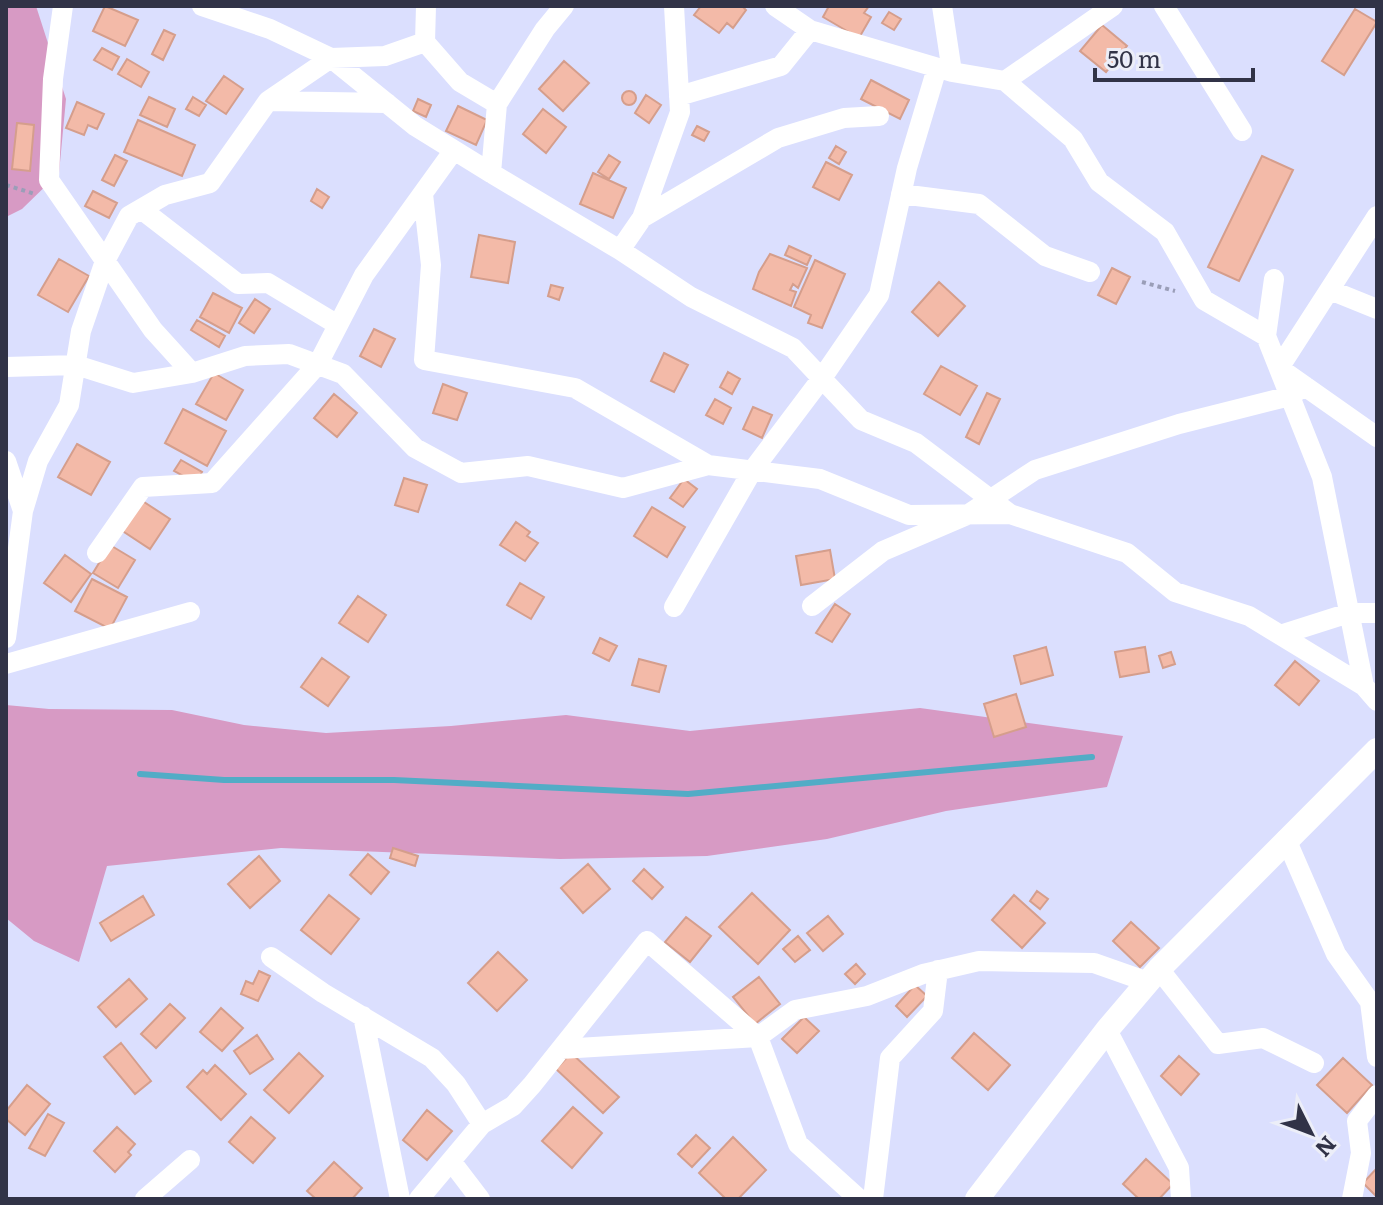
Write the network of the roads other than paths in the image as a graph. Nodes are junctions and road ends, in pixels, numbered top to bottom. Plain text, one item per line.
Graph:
1 (63, 6) edge
2 (202, 6) edge
3 (426, 6) edge
4 (564, 6) edge
5 (674, 6) edge
6 (775, 6) edge
7 (942, 6) edge
8 (1113, 6) edge
9 (1164, 6) edge
10 (810, 30) junction
11 (425, 42) junction
12 (331, 58) junction
13 (945, 70) junction
14 (1005, 81) junction
15 (679, 96) junction
16 (268, 101) junction
17 (387, 103) junction
18 (497, 104) junction
19 (879, 116) dead end
20 (1242, 131) dead end
21 (454, 150) junction
22 (491, 173) junction
23 (423, 194) junction
24 (901, 194) junction
25 (141, 209) junction
26 (1377, 216) edge
27 (642, 218) junction
28 (620, 250) junction
29 (105, 261) junction
30 (1090, 272) dead end
31 (1274, 279) dead end
32 (1330, 290) junction
33 (1377, 309) edge
34 (338, 325) junction
35 (1266, 336) junction
36 (318, 364) junction
37 (76, 365) junction
38 (6, 367) edge
39 (1279, 368) junction
40 (192, 373) junction
41 (822, 378) junction
42 (1297, 391) junction
43 (1377, 437) edge
44 (6, 461) edge
45 (708, 465) junction
46 (752, 471) junction
47 (990, 499) junction
48 (23, 511) junction
49 (1010, 514) junction
50 (967, 515) junction
51 (97, 553) dead end
52 (812, 606) dead end
53 (674, 607) dead end
54 (190, 612) dead end
55 (1349, 613) junction
56 (1377, 613) edge
57 (1280, 635) junction
58 (6, 638) edge
59 (6, 664) edge
60 (1370, 693) edge
61 (1377, 750) edge
62 (1286, 839) junction
63 (271, 957) dead end
64 (938, 970) junction
65 (1154, 976) junction
66 (363, 1016) junction
67 (1107, 1030) junction
68 (758, 1037) junction
69 (561, 1049) junction
70 (1377, 1057) edge
71 (1314, 1063) dead end
72 (1377, 1095) edge
73 (482, 1124) junction
74 (190, 1160) dead end
75 (451, 1161) junction
76 (145, 1199) edge
77 (400, 1199) edge
78 (419, 1199) edge
79 (480, 1199) edge
80 (859, 1199) edge
81 (873, 1199) edge
82 (977, 1199) edge
83 (1181, 1199) edge
84 (1352, 1199) edge

1 - 29 street
2 - 12 street
3 - 11 street
4 - 18 street
5 - 15 street
6 - 10 street
7 - 13 street
8 - 14 street
9 - 20 street
10 - 13 street
10 - 15 street
11 - 12 street
11 - 18 street
12 - 16 street
12 - 17 street
13 - 14 street
13 - 24 street
14 - 35 street
15 - 27 street
16 - 17 street
16 - 25 street
17 - 21 street
18 - 22 street
19 - 27 street
21 - 22 street
21 - 23 street
22 - 28 street
23 - 34 street
23 - 45 street
24 - 30 street
24 - 41 street
25 - 29 street
25 - 34 street
26 - 32 street
27 - 28 street
28 - 41 street
29 - 37 street
29 - 40 street
31 - 35 street
32 - 33 street
32 - 39 street
34 - 36 street
35 - 39 street
36 - 40 street
36 - 45 street
36 - 51 street
37 - 38 street
37 - 40 street
37 - 48 street
39 - 42 street
41 - 46 street
41 - 47 street
42 - 43 street
42 - 47 street
42 - 55 street
44 - 48 street
45 - 46 street
46 - 50 street
46 - 53 street
47 - 49 street
47 - 50 street
48 - 58 street
49 - 50 street
49 - 57 street
50 - 52 street
54 - 59 street
55 - 56 street
55 - 57 street
55 - 60 street
57 - 60 street
61 - 62 street
62 - 65 street
62 - 70 street
63 - 66 street
64 - 65 street
64 - 68 street
64 - 81 street
65 - 67 street
65 - 71 street
66 - 73 street
66 - 77 street
67 - 82 street
67 - 83 street
68 - 69 street
68 - 69 street
68 - 80 street
69 - 73 street
72 - 84 street
73 - 75 street
74 - 76 street
75 - 78 street
75 - 79 street

